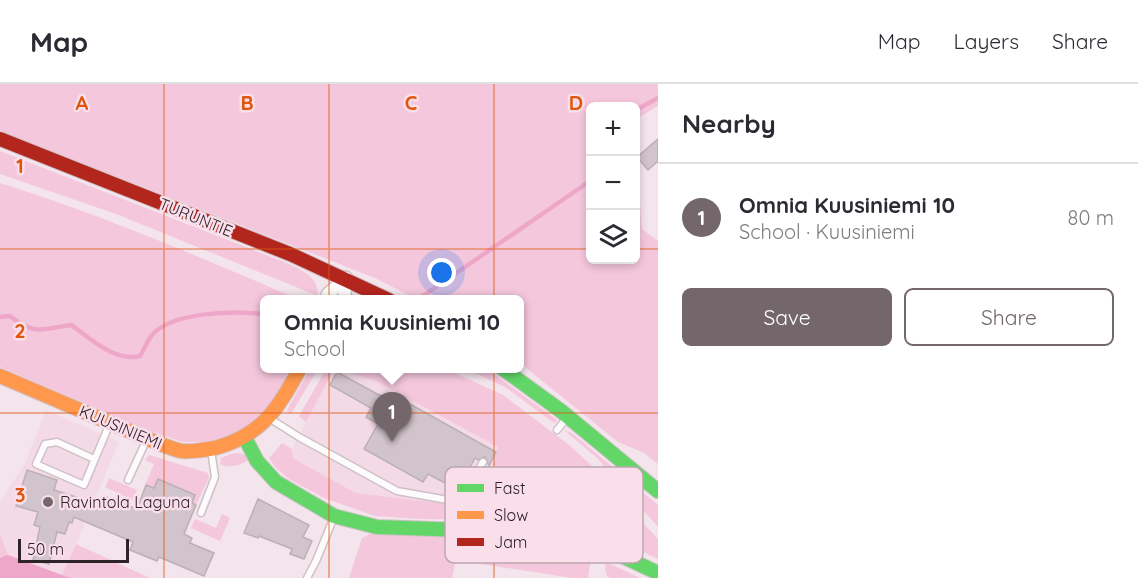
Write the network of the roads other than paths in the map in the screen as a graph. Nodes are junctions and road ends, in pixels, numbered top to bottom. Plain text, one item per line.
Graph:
1 (0, 139) edge
2 (346, 278) junction
3 (328, 295) edge
4 (344, 295) edge
5 (380, 295) edge
6 (298, 373) edge
7 (508, 373) edge
8 (0, 376) edge
9 (269, 417) junction
10 (568, 417) junction
11 (110, 423) junction
12 (557, 430) dead end
13 (245, 438) junction
14 (147, 439) junction
15 (211, 449) junction
16 (94, 459) junction
17 (483, 462) dead end
18 (480, 467) edge
19 (629, 467) edge
20 (643, 479) edge
21 (128, 480) dead end
22 (658, 491) edge
23 (445, 500) edge
24 (201, 513) dead end
25 (334, 516) junction
26 (445, 529) edge
27 (637, 563) edge
28 (658, 573) edge
29 (307, 578) edge

1 - 2 street, TURUNTIE
2 - 3 street
2 - 4 street
2 - 5 street, TURUNTIE
6 - 9 street, KUUSINIEMI
7 - 10 street
8 - 11 street, KUUSINIEMI
9 - 13 street, KUUSINIEMI
9 - 23 lane
10 - 12 lane
10 - 19 street
11 - 14 street, KUUSINIEMI
11 - 16 lane
13 - 15 street, KUUSINIEMI
13 - 25 street
14 - 15 street, KUUSINIEMI
14 - 21 lane
15 - 24 lane
16 - 16 lane
17 - 18 lane
20 - 22 street
25 - 26 street
25 - 29 lane
27 - 28 street

